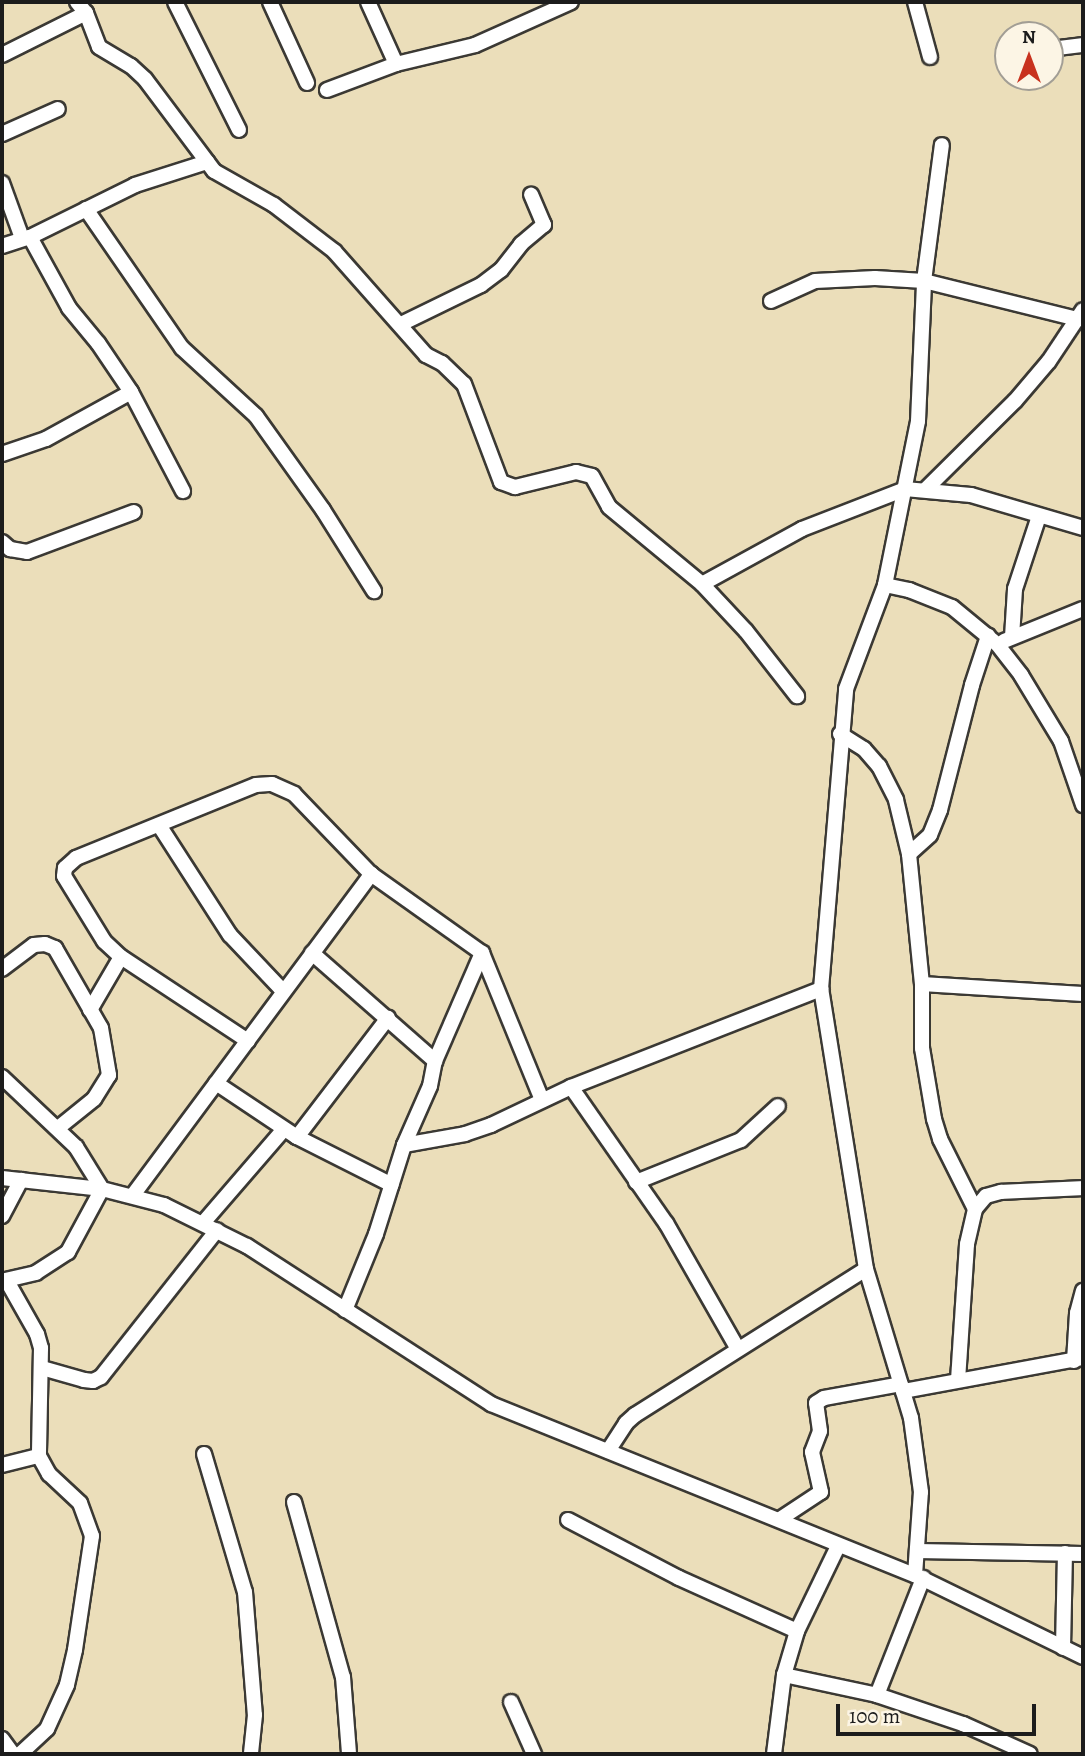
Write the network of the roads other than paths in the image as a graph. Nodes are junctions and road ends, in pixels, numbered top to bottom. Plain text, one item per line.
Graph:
1 (175, 2) edge
2 (270, 2) edge
3 (368, 2) edge
4 (571, 2) edge
5 (915, 2) edge
6 (82, 7) edge
7 (1083, 45) edge
8 (1064, 47) edge
9 (2, 55) edge
10 (930, 57) dead end
11 (396, 64) junction
12 (307, 83) dead end
13 (327, 90) dead end
14 (58, 109) dead end
15 (239, 130) dead end
16 (2, 134) edge
17 (942, 145) dead end
18 (207, 162) junction
19 (2, 183) edge
20 (531, 195) dead end
21 (86, 209) junction
22 (26, 237) junction
23 (2, 246) edge
24 (924, 281) junction
25 (771, 300) dead end
26 (1080, 314) edge
27 (401, 324) junction
28 (131, 392) junction
29 (2, 454) edge
30 (905, 489) junction
31 (926, 489) junction
32 (183, 491) dead end
33 (134, 512) dead end
34 (1039, 516) junction
35 (1083, 528) edge
36 (2, 542) edge
37 (702, 584) junction
38 (885, 585) junction
39 (374, 591) dead end
40 (1083, 609) edge
41 (1012, 637) junction
42 (992, 640) junction
43 (797, 696) dead end
44 (840, 734) junction
45 (1083, 805) edge
46 (159, 825) junction
47 (909, 854) junction
48 (371, 874) junction
49 (312, 953) junction
50 (482, 953) junction
51 (121, 957) junction
52 (2, 969) edge
53 (922, 984) junction
54 (821, 989) junction
55 (284, 991) junction
56 (1083, 993) edge
57 (90, 1010) junction
58 (388, 1018) junction
59 (248, 1041) junction
60 (435, 1061) junction
61 (2, 1077) edge
62 (216, 1083) junction
63 (571, 1087) junction
64 (542, 1100) junction
65 (778, 1106) dead end
66 (58, 1128) junction
67 (284, 1129) junction
68 (297, 1137) junction
69 (404, 1145) junction
70 (2, 1178) edge
71 (21, 1180) junction
72 (636, 1182) junction
73 (392, 1185) junction
74 (1083, 1188) edge
75 (102, 1189) junction
76 (133, 1195) junction
77 (975, 1209) junction
78 (2, 1216) edge
79 (210, 1227) junction
80 (866, 1269) junction
81 (4, 1281) edge
82 (1083, 1291) edge
83 (345, 1310) junction
84 (738, 1349) junction
85 (1078, 1360) edge
86 (43, 1368) junction
87 (958, 1380) junction
88 (902, 1387) junction
89 (608, 1451) junction
90 (204, 1454) dead end
91 (39, 1456) junction
92 (2, 1465) edge
93 (294, 1502) dead end
94 (780, 1519) junction
95 (568, 1520) dead end
96 (838, 1546) junction
97 (918, 1551) junction
98 (1065, 1553) junction
99 (1083, 1554) edge
100 (918, 1577) junction
101 (797, 1631) junction
102 (1063, 1648) junction
103 (1082, 1659) edge
104 (784, 1675) junction
105 (877, 1695) junction
106 (511, 1702) dead end
107 (2, 1739) edge
108 (13, 1754) edge
109 (20, 1754) edge
110 (251, 1754) edge
111 (349, 1754) edge
112 (534, 1754) edge
113 (774, 1754) edge
114 (1030, 1754) edge

1 - 15 street
2 - 12 street
3 - 11 street
4 - 11 street
5 - 10 street
6 - 9 street
6 - 18 street
7 - 8 street
11 - 13 street
14 - 16 street
17 - 24 street
18 - 21 street
18 - 27 street
19 - 22 street
20 - 27 street
21 - 22 street
21 - 39 street
22 - 23 street
22 - 28 street
24 - 25 street
24 - 26 street
24 - 30 street
26 - 31 street
27 - 37 street
28 - 29 street
28 - 32 street
30 - 31 street
30 - 37 street
30 - 38 street
31 - 34 street
33 - 36 street
34 - 35 street
34 - 41 street
37 - 43 street
38 - 42 street
38 - 44 street
40 - 41 street
41 - 42 street
42 - 45 street
42 - 47 street
44 - 47 street
44 - 54 street
46 - 48 street
46 - 51 street
46 - 55 street
47 - 53 street
48 - 49 street
48 - 50 street
49 - 55 street
49 - 58 street
50 - 60 street
50 - 64 street
51 - 57 street
51 - 59 street
52 - 57 street
53 - 56 street
53 - 77 street
54 - 63 street
54 - 80 street
55 - 59 street
57 - 66 street
58 - 60 street
58 - 68 street
59 - 62 street
60 - 69 street
61 - 66 street
62 - 67 street
62 - 76 street
63 - 64 street
63 - 72 street
64 - 69 street
65 - 72 street
66 - 75 street
67 - 68 street
67 - 79 street
68 - 73 street
69 - 73 street
70 - 71 street
71 - 75 street
71 - 78 street
72 - 84 street
73 - 83 street
74 - 77 street
75 - 76 street
75 - 81 street
76 - 79 street
77 - 87 street
79 - 83 street
79 - 86 street
80 - 84 street
80 - 88 street
81 - 86 street
82 - 85 street
83 - 89 street
84 - 89 street
85 - 87 street
86 - 91 street
87 - 88 street
88 - 94 street
88 - 97 street
89 - 94 street
90 - 110 street
91 - 92 street
91 - 109 street
93 - 111 street
94 - 96 street
95 - 101 street
96 - 100 street
96 - 101 street
97 - 98 street
97 - 100 street
98 - 99 street
98 - 102 street
100 - 102 street
100 - 105 street
101 - 104 street
102 - 103 street
104 - 105 street
104 - 113 street
105 - 114 street
106 - 112 street
107 - 108 street

